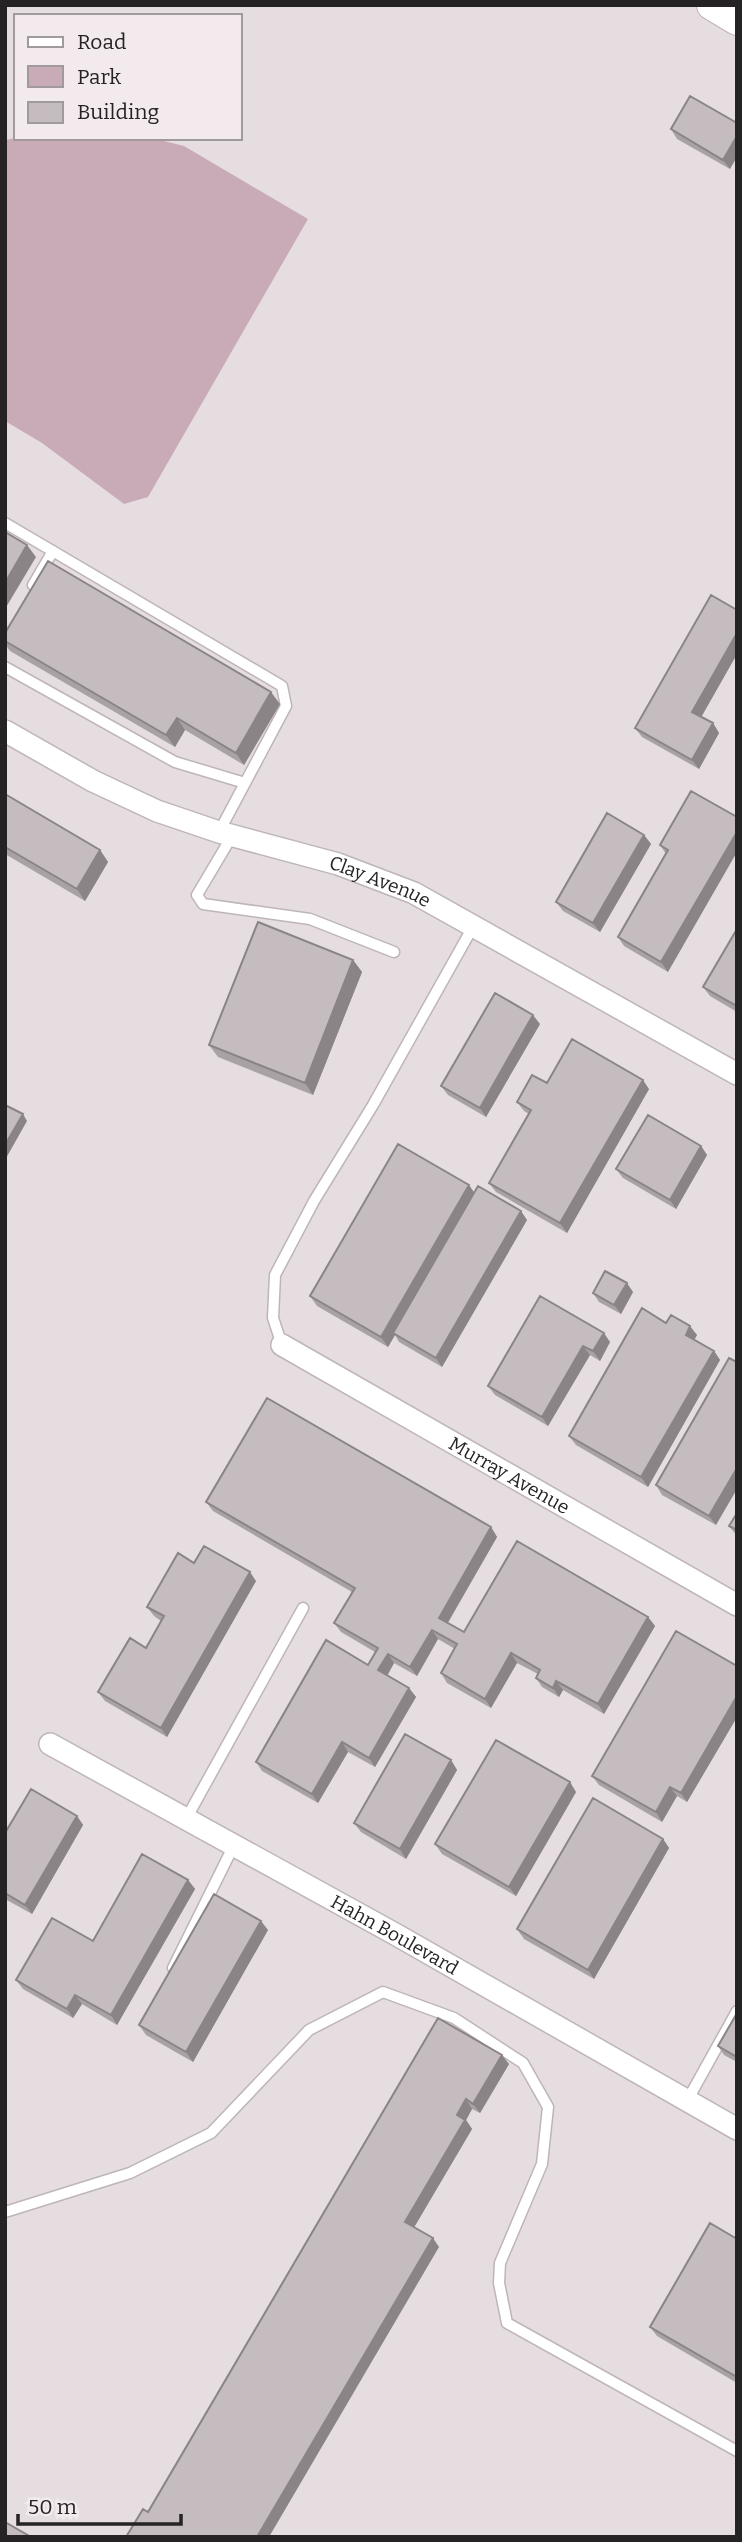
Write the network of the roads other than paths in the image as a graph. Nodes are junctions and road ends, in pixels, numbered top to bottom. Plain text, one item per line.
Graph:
1 (5, 523) edge
2 (53, 551) junction
3 (26, 599) edge
4 (5, 667) edge
5 (5, 731) edge
6 (245, 783) junction
7 (225, 834) junction
8 (474, 925) junction
9 (394, 952) dead end
10 (737, 1074) edge
11 (282, 1345) joint
12 (737, 1605) edge
13 (303, 1608) dead end
14 (50, 1744) dead end
15 (186, 1819) junction
16 (234, 1845) junction
17 (168, 1978) edge
18 (737, 2011) edge
19 (687, 2101) junction
20 (737, 2129) edge
21 (5, 2212) edge
22 (737, 2451) edge

1 - 2 lane
2 - 3 lane
2 - 6 lane
4 - 6 lane
5 - 7 street, Clay Avenue
6 - 7 lane
7 - 8 street, Clay Avenue
7 - 9 lane
8 - 10 street, Clay Avenue
8 - 11 lane
11 - 12 street, Murray Avenue
13 - 15 lane
14 - 15 street, Hahn Boulevard
15 - 16 street, Hahn Boulevard
16 - 17 lane
16 - 19 street, Hahn Boulevard
18 - 19 lane
19 - 20 street, Hahn Boulevard
21 - 22 lane

